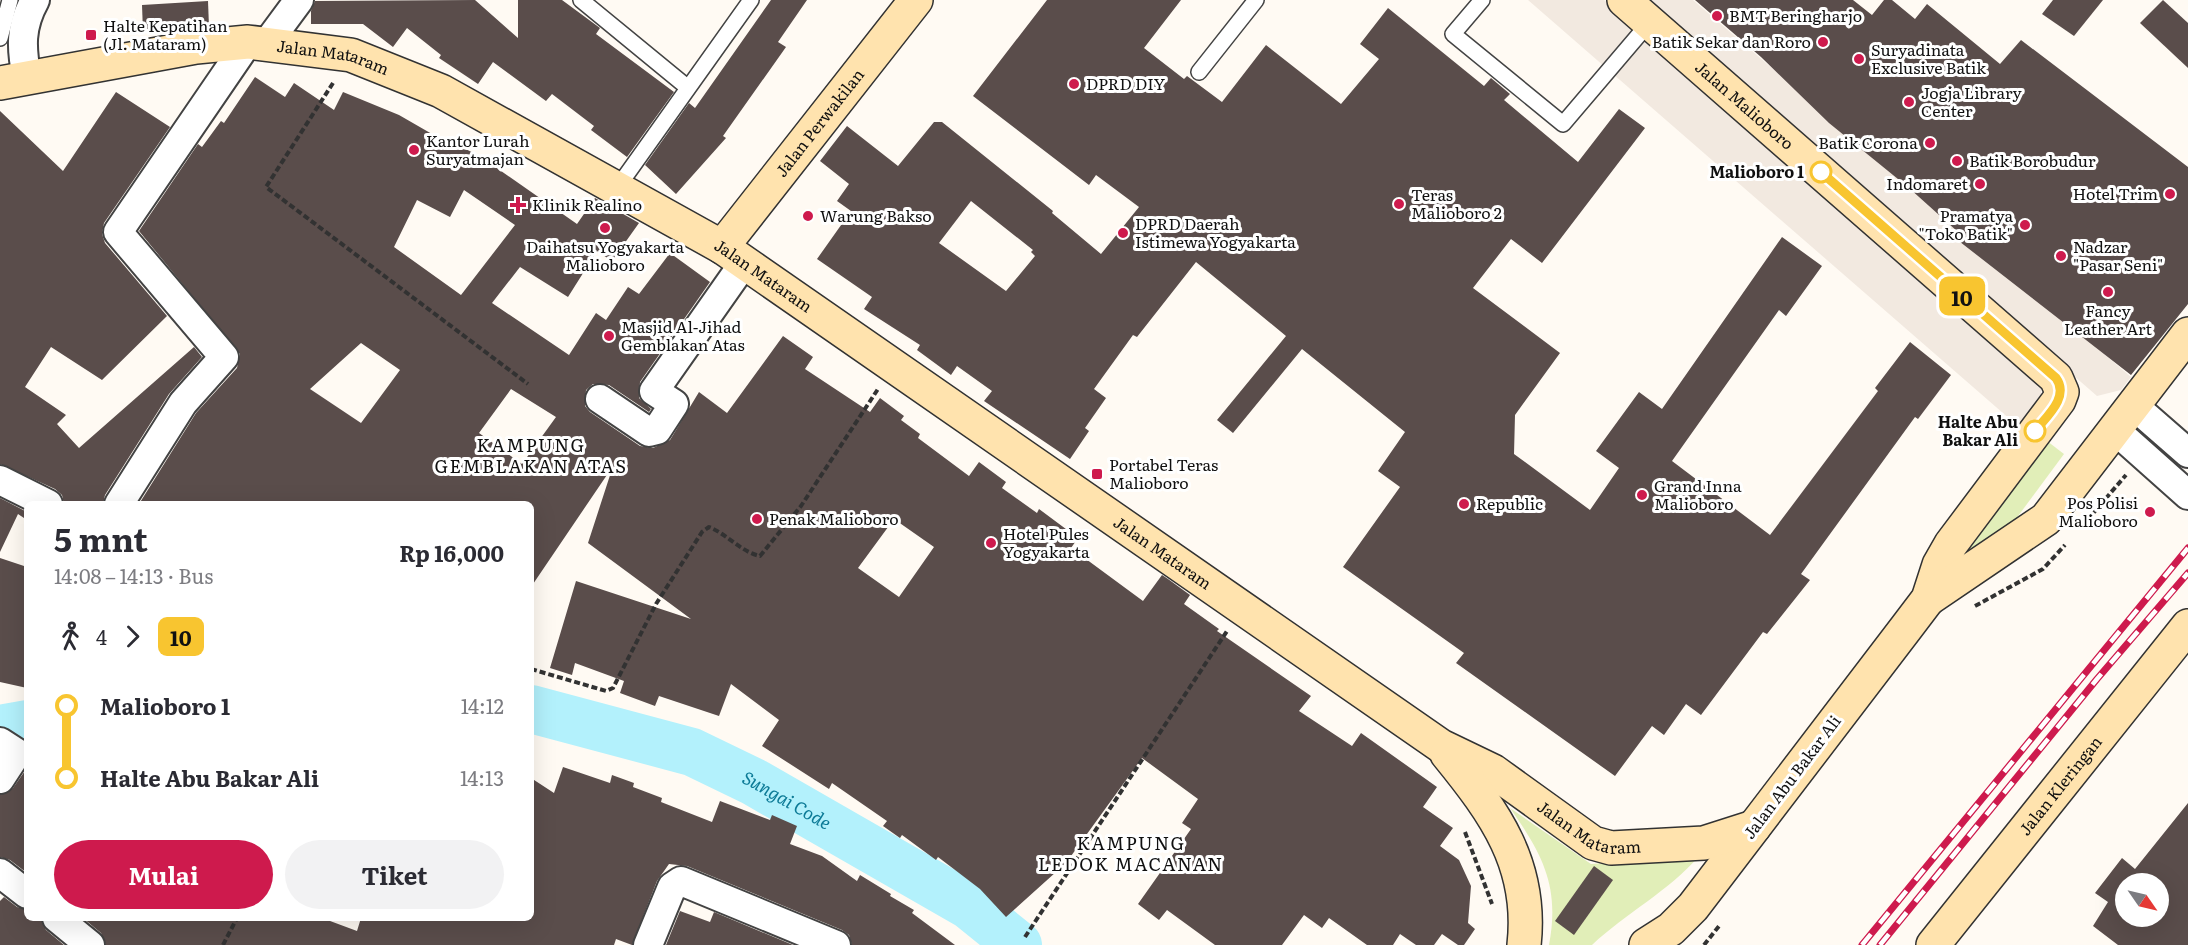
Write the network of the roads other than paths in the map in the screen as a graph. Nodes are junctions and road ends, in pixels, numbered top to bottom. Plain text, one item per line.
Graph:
1 (10, 0) edge
2 (35, 0) edge
3 (299, 0) edge
4 (581, 0) edge
5 (751, 0) edge
6 (916, 0) edge
7 (1482, 0) edge
8 (1624, 0) edge
9 (1250, 2) edge
10 (1649, 22) junction
11 (0, 38) edge
12 (257, 44) junction
13 (1200, 72) dead end
14 (13, 81) edge
15 (687, 87) junction
16 (617, 188) junction
17 (733, 255) junction
18 (2188, 334) edge
19 (2056, 378) joint
20 (600, 399) dead end
21 (2124, 417) junction
22 (2188, 453) edge
23 (0, 480) edge
24 (2188, 495) edge
25 (43, 501) edge
26 (121, 501) edge
27 (1928, 598) junction
28 (2188, 626) edge
29 (0, 742) edge
30 (1441, 746) junction
31 (0, 779) edge
32 (1754, 827) junction
33 (0, 873) edge
34 (24, 892) edge
35 (61, 921) edge
36 (90, 945) edge
37 (648, 945) edge
38 (836, 945) edge
39 (1524, 945) edge
40 (1646, 945) edge
41 (1933, 945) edge

1 - 11 lane
2 - 14 street
3 - 12 street
4 - 15 lane
5 - 15 lane
6 - 17 main road, Jalan Perwakilan
7 - 10 lane
8 - 10 main road, Jalan Malioboro
9 - 13 lane
10 - 19 main road, Jalan Malioboro
12 - 14 main road, Jalan Mataram
12 - 16 main road, Jalan Mataram
12 - 26 street
15 - 16 lane
16 - 17 main road, Jalan Mataram
17 - 20 street
17 - 30 main road, Jalan Mataram
18 - 21 main road, Jalan Abu Bakar Ali
19 - 27 main road, Jalan Abu Bakar Ali
21 - 22 street
21 - 24 street
21 - 27 main road, Jalan Abu Bakar Ali
23 - 25 street
27 - 32 main road, Jalan Abu Bakar Ali
28 - 41 main road, Jalan Kleringan
29 - 31 street
30 - 32 main road, Jalan Mataram
30 - 39 main road, Jalan Mataram
32 - 40 main road, Jalan Abu Bakar Ali
33 - 34 street
35 - 36 street
37 - 38 street

